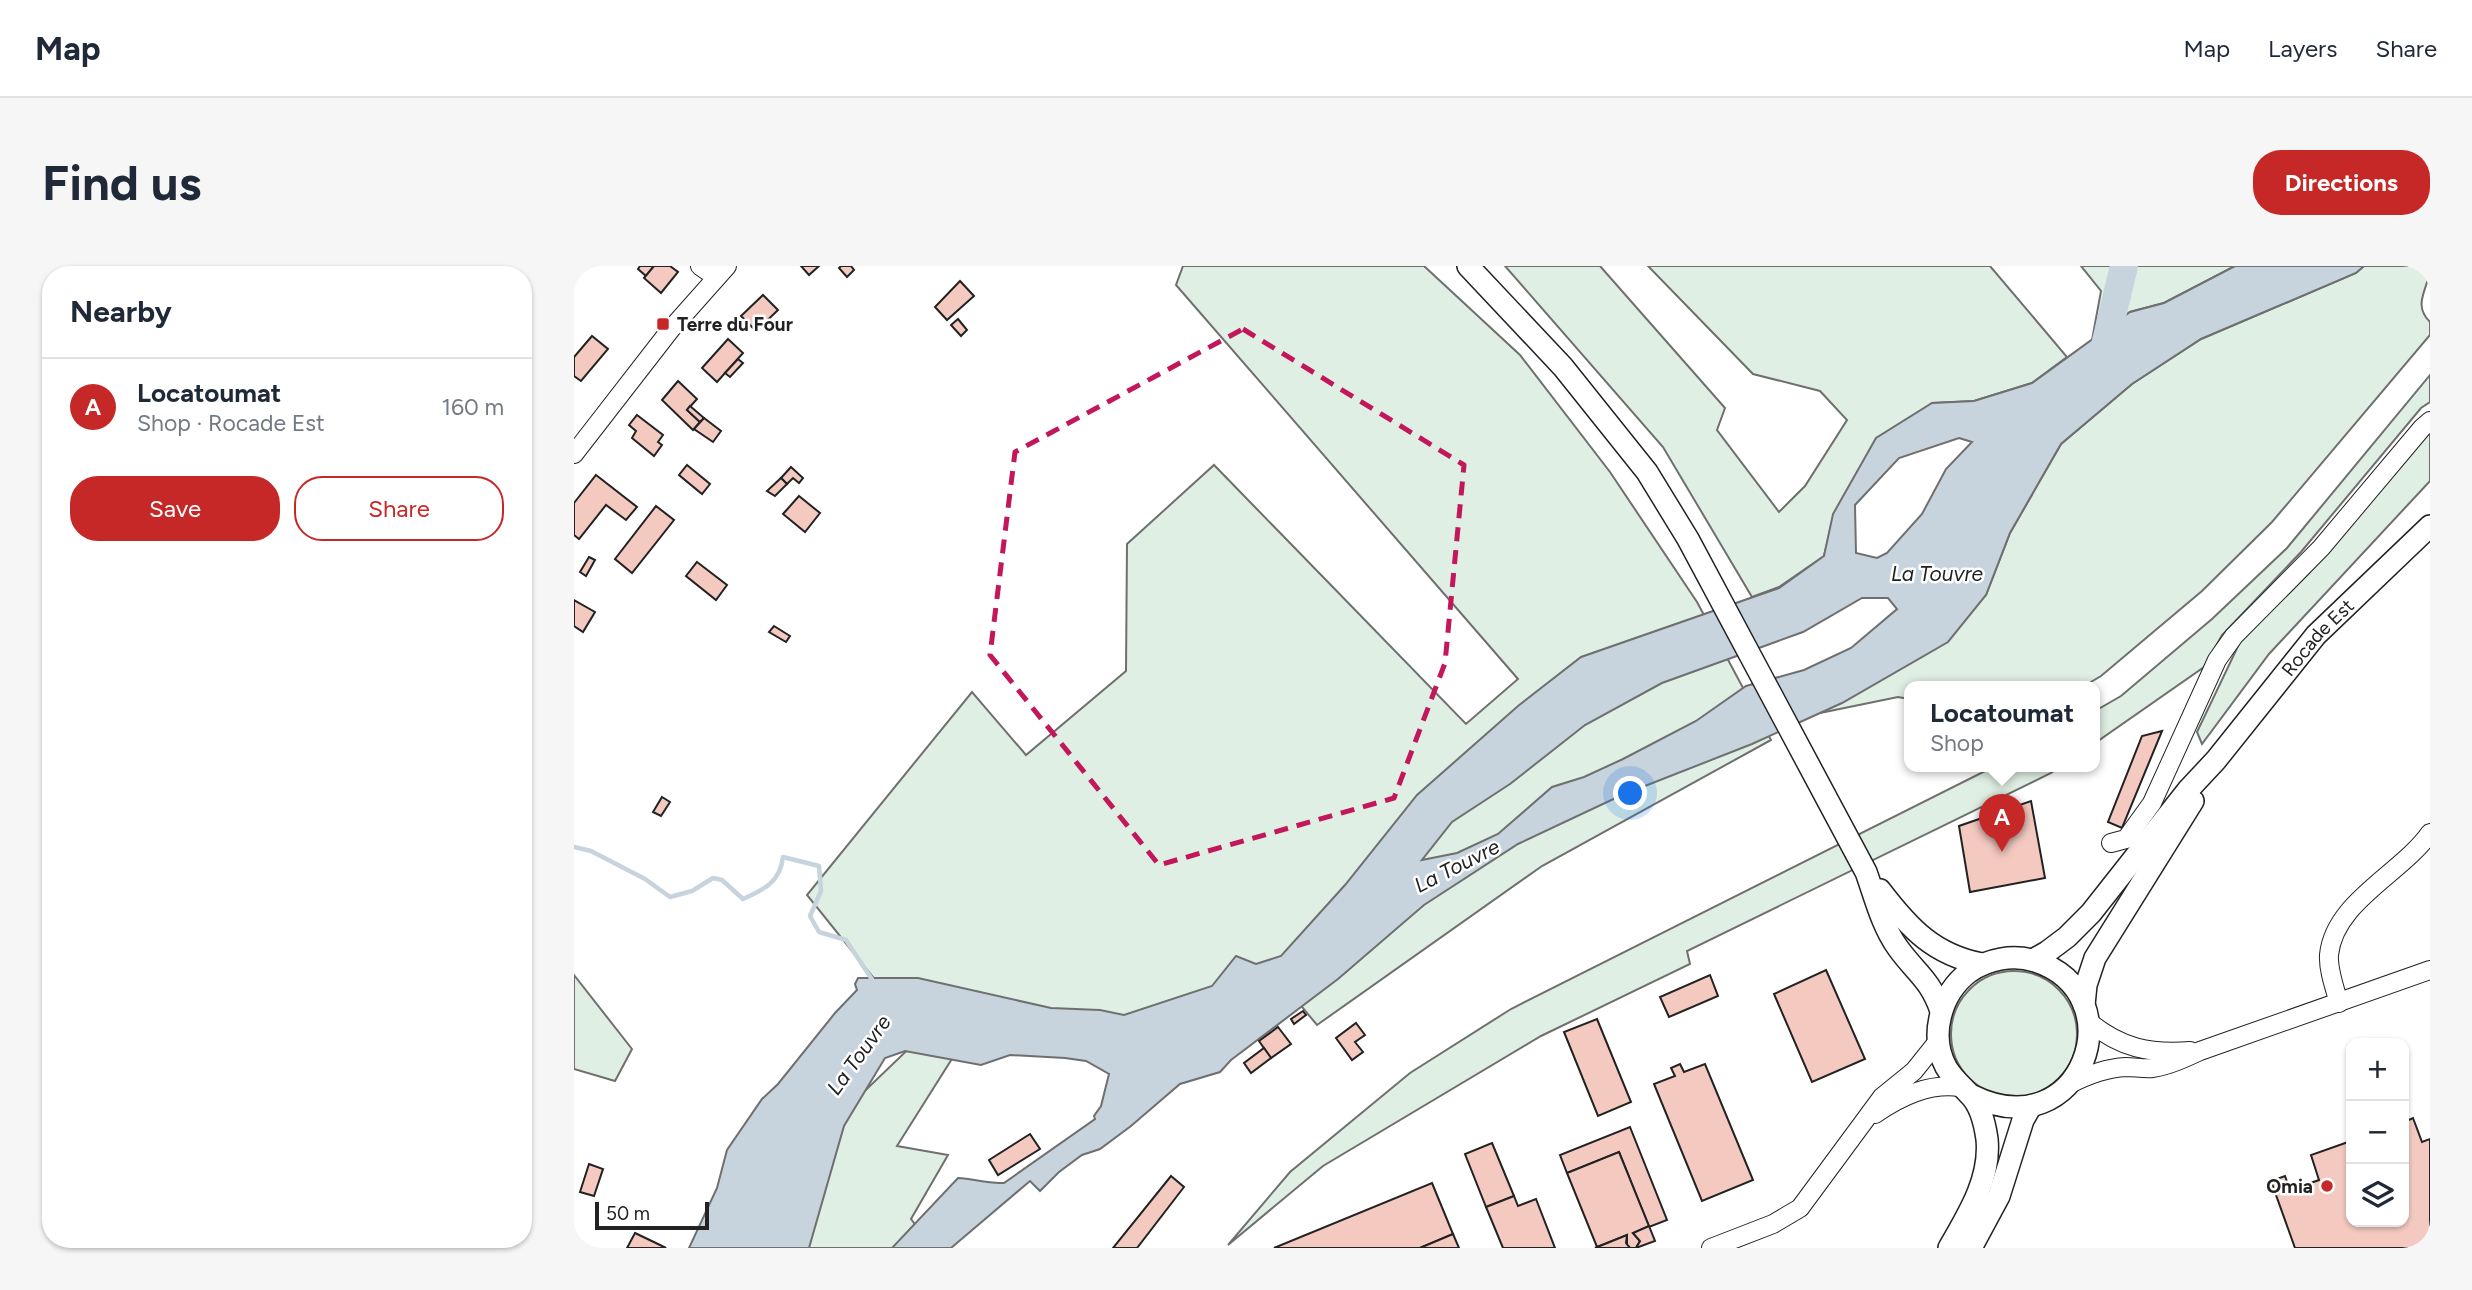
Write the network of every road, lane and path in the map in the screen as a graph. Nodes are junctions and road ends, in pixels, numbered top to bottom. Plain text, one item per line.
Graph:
1 (700, 266) edge
2 (1462, 266) edge
3 (1468, 266) edge
4 (721, 272) edge
5 (1501, 302) junction
6 (2430, 421) edge
7 (574, 454) edge
8 (2430, 526) edge
9 (2217, 760) junction
10 (2430, 833) edge
11 (2111, 842) dead end
12 (1866, 872) junction
13 (2033, 960) junction
14 (1982, 964) junction
15 (2430, 970) edge
16 (2339, 1003) junction
17 (1941, 1011) junction
18 (2087, 1014) junction
19 (1938, 1041) junction
20 (2200, 1051) junction
21 (2068, 1085) junction
22 (1966, 1091) junction
23 (2031, 1106) junction
24 (1866, 1120) junction
25 (1711, 1248) edge
26 (1950, 1248) edge
27 (1971, 1248) edge

1 - 4 street
2 - 5 main road
3 - 5 main road
4 - 7 street
5 - 12 main road
6 - 11 street
8 - 9 main road, Rocade Est
9 - 13 main road, Rocade Est
9 - 18 main road, Rocade Est
10 - 16 street
12 - 14 main road
12 - 17 main road
13 - 14 main road
13 - 18 main road
14 - 17 main road
15 - 16 street
16 - 20 street
17 - 19 main road
18 - 20 street
18 - 21 main road
19 - 22 main road
19 - 24 street
20 - 21 street
21 - 23 main road
22 - 23 main road
22 - 24 street
22 - 26 main road
23 - 27 main road
24 - 25 street

